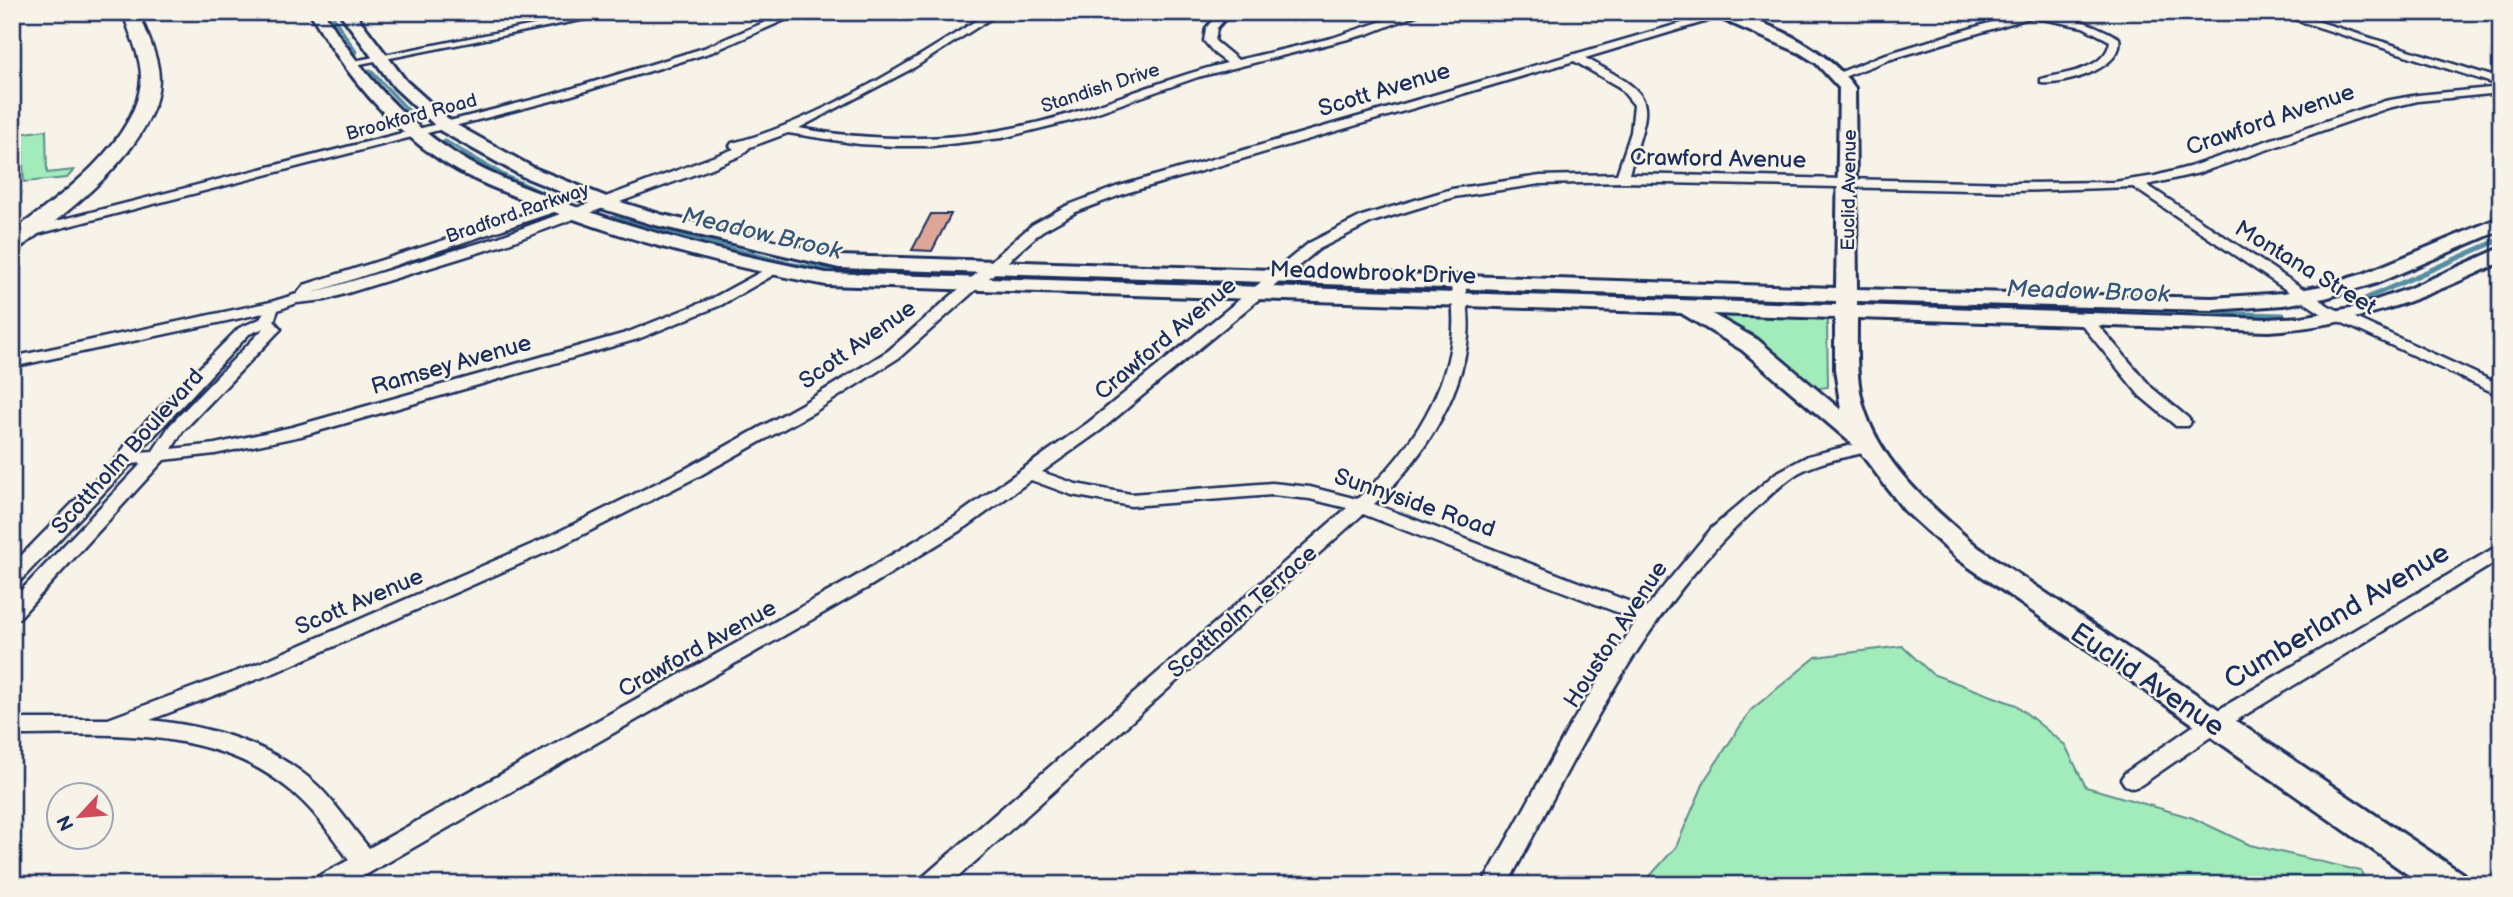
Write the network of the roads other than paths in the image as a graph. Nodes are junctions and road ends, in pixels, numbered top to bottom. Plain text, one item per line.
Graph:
1 (131, 12) edge
2 (317, 12) edge
3 (346, 12) edge
4 (616, 12) edge
5 (798, 12) edge
6 (996, 12) edge
7 (1226, 12) edge
8 (1419, 12) edge
9 (2493, 12) edge
10 (1721, 13) edge
11 (2035, 13) edge
12 (2284, 13) edge
13 (2501, 15) edge
14 (380, 57) junction
15 (1576, 58) junction
16 (350, 63) junction
17 (1236, 64) junction
18 (1838, 76) junction
19 (2045, 81) dead end
20 (2501, 83) edge
21 (2501, 90) edge
22 (447, 127) junction
23 (786, 129) junction
24 (418, 135) junction
25 (1622, 178) junction
26 (1848, 183) junction
27 (2135, 183) junction
28 (599, 200) junction
29 (568, 212) junction
30 (2501, 223) edge
31 (17, 238) edge
32 (2501, 254) edge
33 (990, 269) junction
34 (775, 270) junction
35 (1274, 277) junction
36 (971, 286) junction
37 (1458, 292) junction
38 (1251, 295) junction
39 (2302, 296) junction
40 (1847, 303) junction
41 (1685, 307) junction
42 (270, 314) junction
43 (2342, 319) junction
44 (2086, 320) junction
45 (12, 362) edge
46 (2501, 391) edge
47 (2182, 422) dead end
48 (1868, 446) junction
49 (158, 456) junction
50 (126, 459) junction
51 (1031, 474) junction
52 (1360, 506) junction
53 (2501, 550) edge
54 (12, 577) edge
55 (12, 613) edge
56 (1650, 617) junction
57 (2214, 723) junction
58 (12, 727) edge
59 (109, 727) junction
60 (2133, 779) dead end
61 (365, 861) junction
62 (326, 885) edge
63 (932, 885) edge
64 (1494, 885) edge
65 (2451, 885) edge

1 - 31 main road
2 - 16 street, Meadowbrook Drive
3 - 14 street, Meadowbrook Drive
4 - 14 street
5 - 22 street, Brookford Road
6 - 23 street, Bradford Parkway
7 - 17 street
8 - 17 street, Standish Drive
9 - 13 street
10 - 15 street, Scott Avenue
10 - 18 street
11 - 18 street
11 - 19 street
12 - 20 street
14 - 16 street
14 - 22 street, Meadowbrook Drive
15 - 25 street
15 - 33 street, Scott Avenue
16 - 24 street, Meadowbrook Drive
17 - 23 street, Standish Drive
18 - 26 street, Euclid Avenue
21 - 27 street, Crawford Avenue
22 - 24 street, Brookford Road
22 - 28 street, Meadowbrook Drive
23 - 28 street, Bradford Parkway
24 - 29 street, Meadowbrook Drive
24 - 31 street, Brookford Road
25 - 26 street, Crawford Avenue
25 - 35 street, Crawford Avenue
26 - 27 street, Crawford Avenue
26 - 40 street, Euclid Avenue
27 - 39 street, Montana Street
28 - 29 street, Bradford Parkway
28 - 33 street, Meadowbrook Drive
29 - 34 street, Meadowbrook Drive
29 - 42 street, Bradford Parkway
30 - 39 street, Meadowbrook Drive
32 - 43 street, Meadowbrook Drive
33 - 35 street, Meadowbrook Drive
33 - 36 street, Scott Avenue
34 - 36 street, Meadowbrook Drive
34 - 49 street, Ramsey Avenue
35 - 37 street, Meadowbrook Drive
35 - 38 street, Crawford Avenue
36 - 38 street, Meadowbrook Drive
36 - 59 street, Scott Avenue
37 - 38 street, Meadowbrook Drive
37 - 40 street, Meadowbrook Drive
37 - 41 street, Meadowbrook Drive
37 - 52 street, Scottholm Terrace
38 - 51 street, Crawford Avenue
39 - 40 street, Meadowbrook Drive
39 - 43 street, Montana Street
40 - 41 street, Meadowbrook Drive
40 - 44 street, Meadowbrook Drive
40 - 48 street, Euclid Avenue
41 - 48 street, Euclid Avenue
42 - 45 street, Bradford Parkway
42 - 49 street, Scottholm Boulevard
42 - 50 street, Scottholm Boulevard
43 - 44 street, Meadowbrook Drive
43 - 46 street, Montana Street
44 - 47 street
48 - 56 street, Houston Avenue
48 - 57 street, Euclid Avenue
49 - 50 street, Ramsey Avenue
49 - 55 street, Scottholm Boulevard
50 - 54 street, Scottholm Boulevard
51 - 52 street, Sunnyside Road
51 - 61 street, Crawford Avenue
52 - 56 street, Sunnyside Road
52 - 63 street, Scottholm Terrace
53 - 57 street, Cumberland Avenue
56 - 64 street, Houston Avenue
57 - 60 street, Cumberland Avenue
57 - 65 street, Euclid Avenue
58 - 59 street, Scott Avenue
59 - 61 street
61 - 62 street, Crawford Avenue

